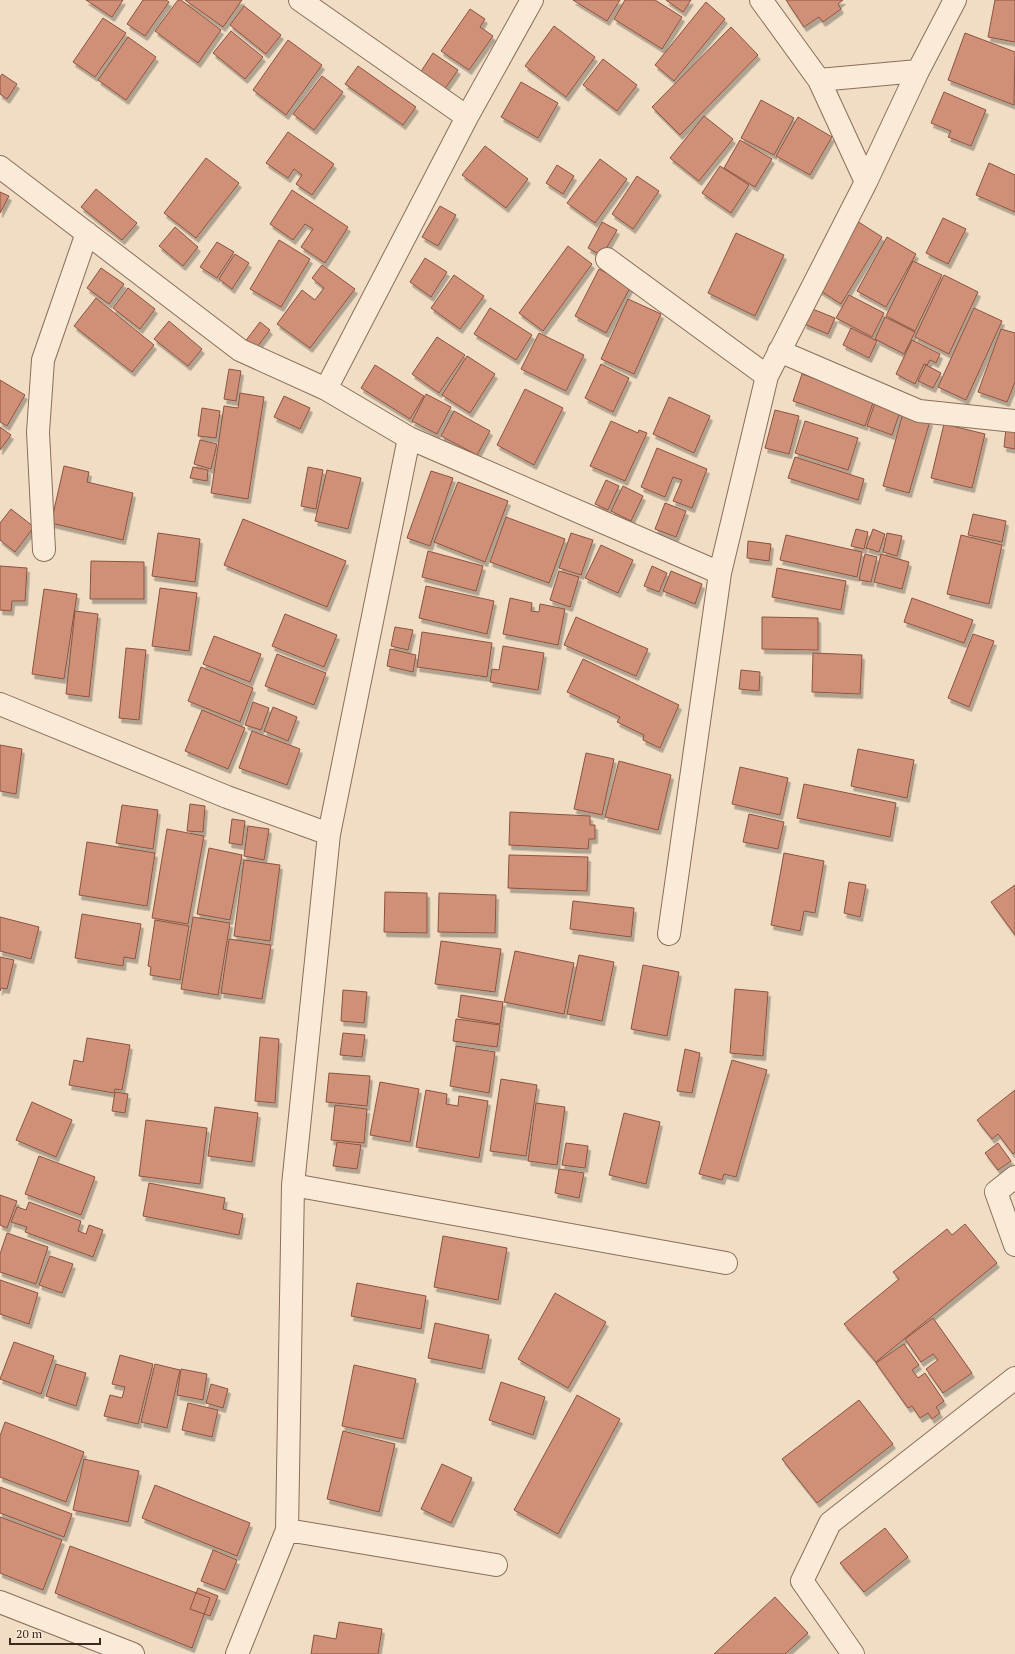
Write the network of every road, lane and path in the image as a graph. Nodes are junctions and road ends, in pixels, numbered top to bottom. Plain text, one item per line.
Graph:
1 (300, 0) edge
2 (532, 0) edge
3 (761, 0) edge
4 (955, 0) edge
5 (918, 71) junction
6 (819, 80) junction
7 (467, 117) junction
8 (0, 167) edge
9 (866, 182) junction
10 (87, 232) junction
11 (606, 259) dead end
12 (780, 350) junction
13 (767, 376) junction
14 (326, 389) junction
15 (1015, 421) edge
16 (409, 438) junction
17 (44, 550) dead end
18 (720, 574) junction
19 (0, 704) edge
20 (329, 834) junction
21 (669, 934) dead end
22 (1015, 1177) edge
23 (293, 1185) junction
24 (1015, 1245) edge
25 (726, 1263) dead end
26 (1015, 1378) edge
27 (287, 1530) junction
28 (496, 1565) dead end
29 (0, 1602) edge
30 (133, 1654) edge
31 (238, 1654) edge
32 (853, 1654) edge

1 - 7 street
2 - 7 street
3 - 6 street
4 - 5 street
5 - 6 street
5 - 9 street
6 - 9 street
7 - 14 street
8 - 10 street
9 - 12 street
10 - 14 street
10 - 17 street
11 - 13 street
12 - 13 street
12 - 15 street
13 - 18 street
14 - 16 street
16 - 18 street
16 - 20 street
18 - 21 street
19 - 20 street
20 - 23 street
22 - 24 street
23 - 25 street
23 - 27 street
26 - 32 street
27 - 28 street
27 - 31 street
29 - 30 street

